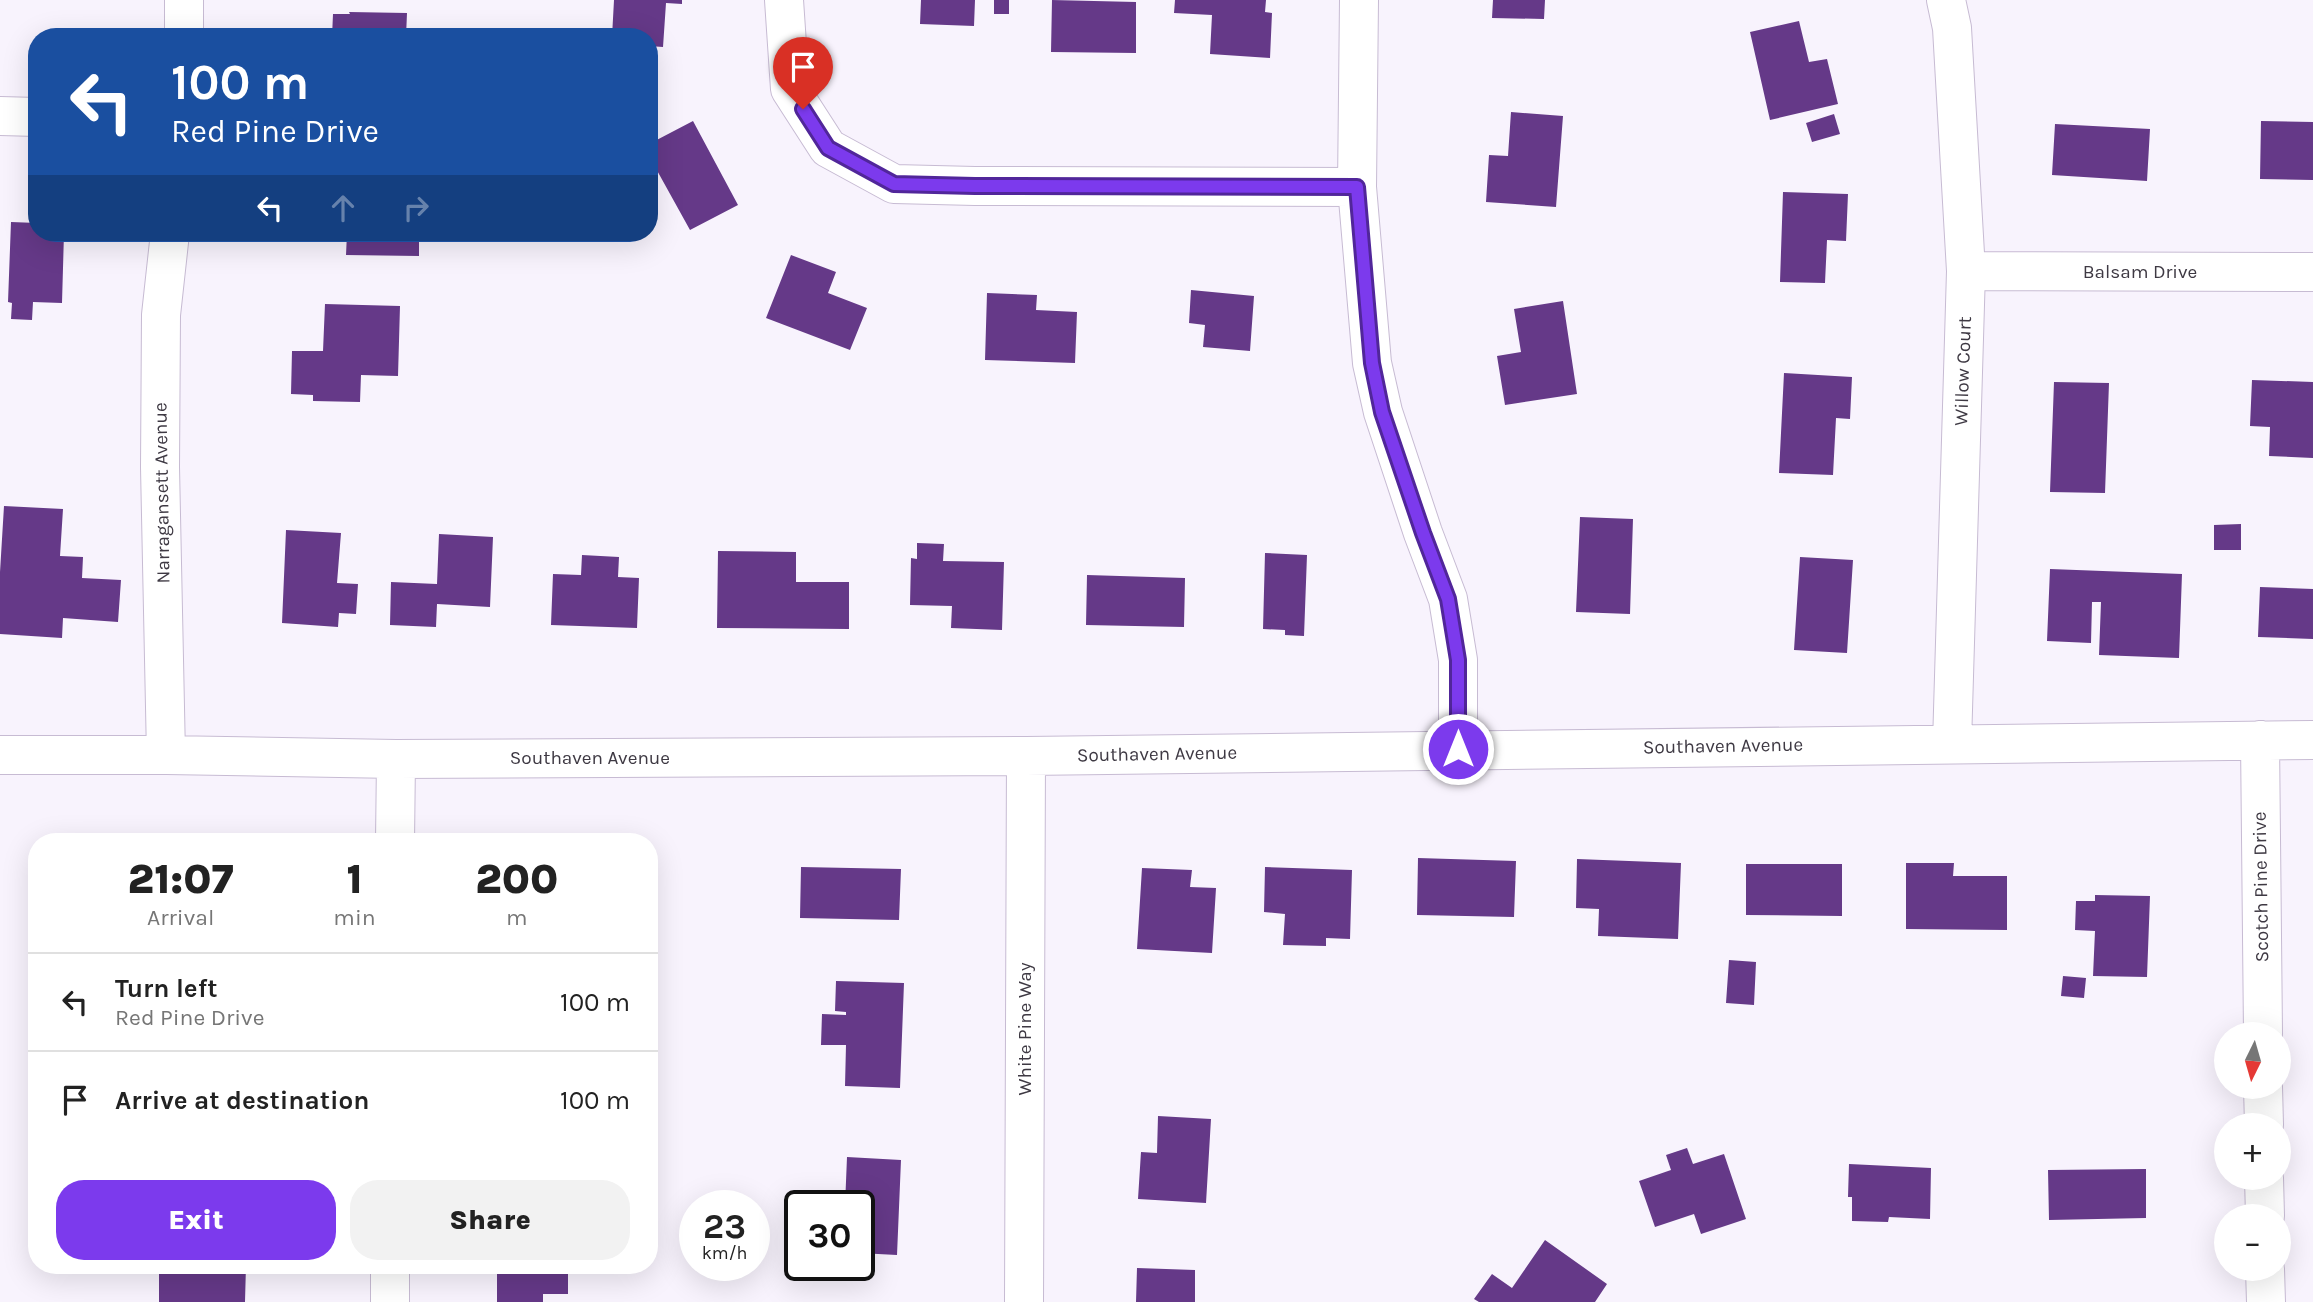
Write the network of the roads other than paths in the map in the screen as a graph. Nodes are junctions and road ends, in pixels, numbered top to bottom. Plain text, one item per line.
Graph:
1 (184, 0) edge
2 (784, 0) edge
3 (1359, 0) edge
4 (1946, 0) edge
5 (184, 28) edge
6 (0, 116) edge
7 (28, 117) edge
8 (1357, 187) junction
9 (169, 242) edge
10 (1966, 271) junction
11 (2313, 272) edge
12 (2260, 740) junction
13 (2313, 740) edge
14 (1952, 744) junction
15 (1458, 749) junction
16 (0, 755) edge
17 (166, 755) junction
18 (1026, 756) junction
19 (396, 759) junction
20 (395, 833) edge
21 (2263, 1022) edge
22 (390, 1274) edge
23 (2265, 1281) edge
24 (390, 1302) edge
25 (1024, 1302) edge
26 (2266, 1302) edge

1 - 5 street
2 - 8 street
3 - 8 street
4 - 10 street, Willow Court
6 - 7 street
8 - 15 street
9 - 17 street, Narragansett Avenue
10 - 11 street, Balsam Drive
10 - 14 street, Willow Court
12 - 13 street, Southaven Avenue
12 - 14 street, Southaven Avenue
12 - 21 street, Scotch Pine Drive
14 - 15 street, Southaven Avenue
15 - 18 street, Southaven Avenue
16 - 17 street, Southaven Avenue
17 - 19 street, Southaven Avenue
18 - 19 street, Southaven Avenue
18 - 25 street, White Pine Way
19 - 20 street
22 - 24 street
23 - 26 street

